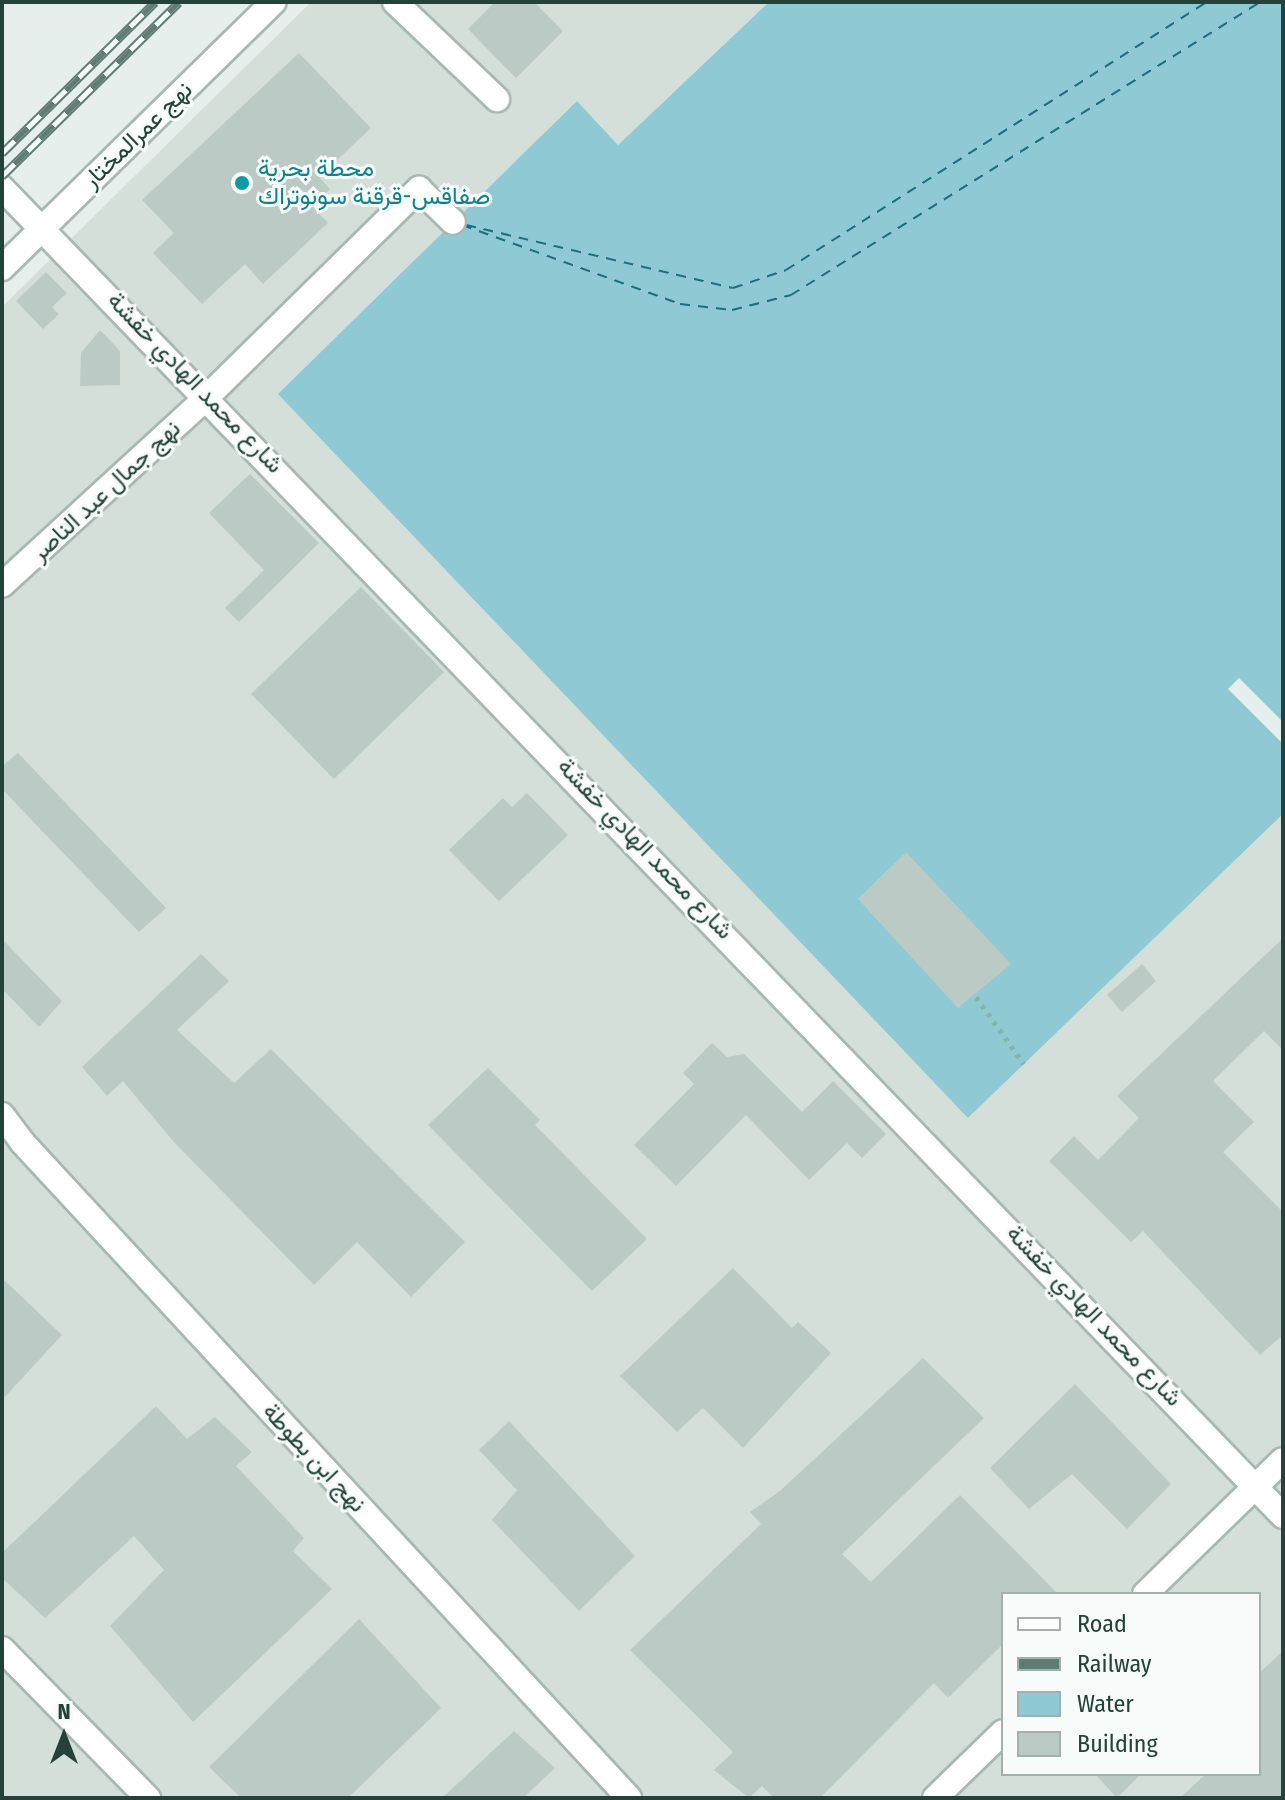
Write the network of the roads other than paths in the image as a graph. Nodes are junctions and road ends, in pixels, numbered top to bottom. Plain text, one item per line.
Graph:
1 (274, 2) edge
2 (395, 2) edge
3 (497, 99) dead end
4 (2, 188) edge
5 (453, 222) dead end
6 (42, 228) junction
7 (2, 268) edge
8 (208, 396) junction
9 (2, 585) edge
10 (2, 1115) edge
11 (1283, 1460) edge
12 (1255, 1486) junction
13 (1283, 1516) edge
14 (1147, 1592) edge
15 (2, 1649) edge
16 (1001, 1734) edge
17 (148, 1798) edge
18 (629, 1798) edge
19 (935, 1798) edge

1 - 6 street, نهج عمرالمختار
2 - 3 street
4 - 6 street, شارع محمد الهادي خفشة
5 - 8 street, نهج جمال عبد الناصر
6 - 7 street, نهج عمرالمختار
6 - 8 street, شارع محمد الهادي خفشة
8 - 9 street, نهج جمال عبد الناصر
8 - 12 street, شارع محمد الهادي خفشة
10 - 18 street, نهج ابن بطوطة
11 - 12 street
12 - 13 street, شارع محمد الهادي خفشة
12 - 14 street
15 - 17 street
16 - 19 street

